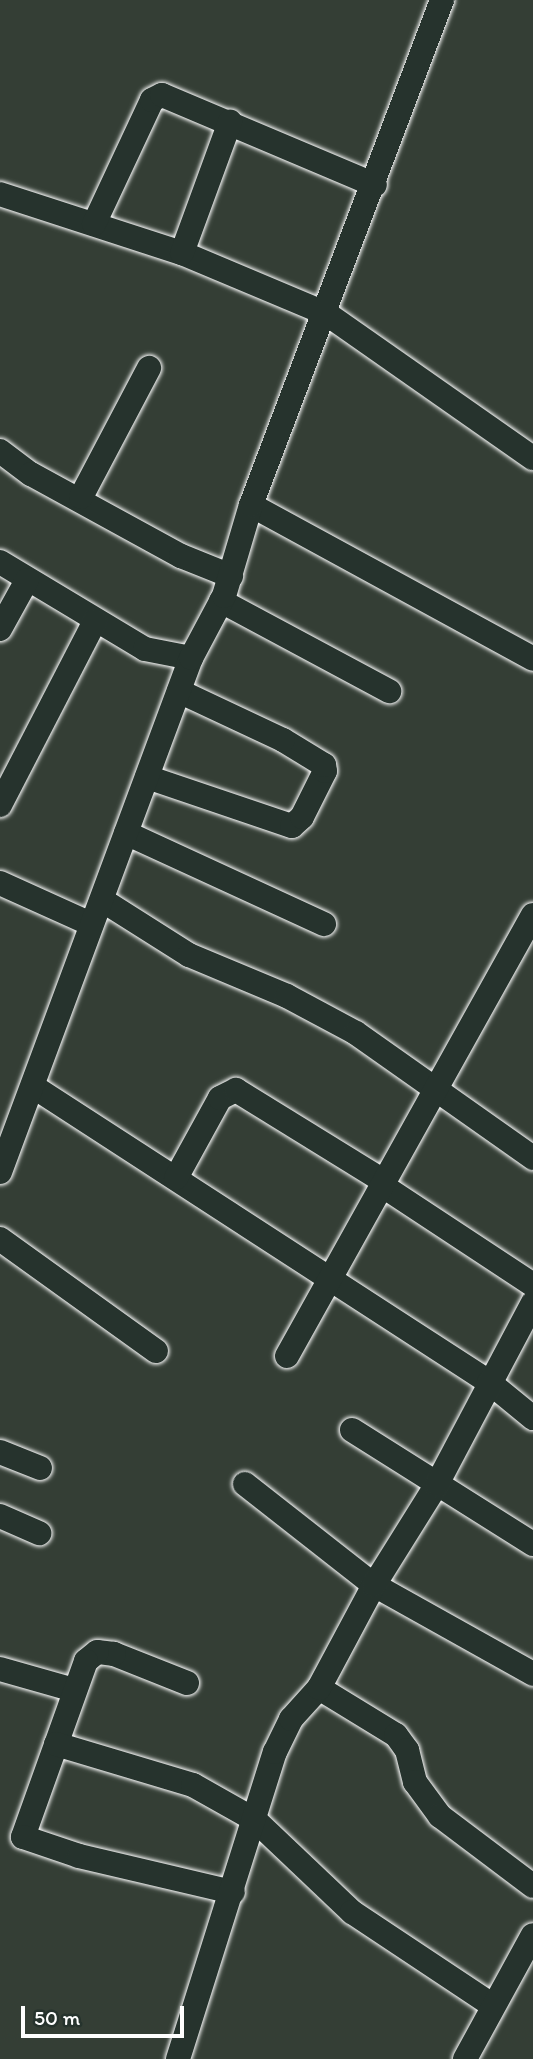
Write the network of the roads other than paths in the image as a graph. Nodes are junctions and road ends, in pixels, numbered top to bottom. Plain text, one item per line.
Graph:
1 (442, 0) edge
2 (230, 122) junction
3 (375, 185) junction
4 (0, 194) edge
5 (94, 224) junction
6 (182, 253) junction
7 (327, 314) junction
8 (149, 368) dead end
9 (0, 451) edge
10 (533, 458) edge
11 (81, 497) junction
12 (251, 505) junction
13 (0, 562) edge
14 (231, 576) junction
15 (27, 580) junction
16 (221, 601) junction
17 (95, 621) junction
18 (0, 629) edge
19 (191, 658) junction
20 (533, 659) edge
21 (179, 691) junction
22 (389, 691) dead end
23 (148, 777) junction
24 (0, 805) edge
25 (126, 833) junction
26 (0, 883) edge
27 (102, 900) junction
28 (533, 915) edge
29 (91, 924) junction
30 (324, 925) dead end
31 (34, 1087) junction
32 (436, 1088) junction
33 (8, 1121) edge
34 (533, 1158) edge
35 (0, 1172) edge
36 (176, 1178) junction
37 (384, 1184) junction
38 (0, 1239) edge
39 (333, 1278) junction
40 (533, 1285) edge
41 (533, 1303) edge
42 (156, 1350) dead end
43 (287, 1356) dead end
44 (489, 1382) junction
45 (533, 1418) edge
46 (352, 1430) dead end
47 (0, 1452) edge
48 (40, 1468) dead end
49 (245, 1484) dead end
50 (437, 1484) junction
51 (0, 1517) edge
52 (39, 1533) dead end
53 (533, 1544) edge
54 (374, 1585) junction
55 (0, 1669) edge
56 (533, 1674) edge
57 (187, 1683) dead end
58 (319, 1688) junction
59 (75, 1690) junction
60 (56, 1744) junction
61 (255, 1821) junction
62 (533, 1886) edge
63 (233, 1892) junction
64 (533, 1935) edge
65 (492, 2005) junction
66 (178, 2059) edge
67 (465, 2059) edge

1 - 3 street
2 - 3 street
2 - 5 street
2 - 6 street
3 - 7 street
4 - 5 street
5 - 6 street
6 - 7 street
7 - 10 street
7 - 12 street
8 - 11 street
9 - 11 street
11 - 14 street
12 - 14 street
12 - 20 street
13 - 15 street
14 - 16 street
15 - 17 street
15 - 18 street
16 - 19 street
16 - 22 street
17 - 19 street
17 - 24 street
19 - 21 street
21 - 23 street
21 - 23 street
23 - 25 street
25 - 27 street
25 - 30 street
26 - 29 street
27 - 29 street
27 - 32 street
28 - 32 street
29 - 31 street
31 - 33 street
31 - 36 street
32 - 34 street
32 - 37 street
33 - 35 street
36 - 37 street
36 - 39 street
37 - 39 street
37 - 40 street
38 - 42 street
39 - 43 street
39 - 44 street
41 - 44 street
44 - 45 street
44 - 50 street
46 - 50 street
47 - 48 street
49 - 54 street
50 - 53 street
50 - 54 street
51 - 52 street
54 - 56 street
54 - 58 street
55 - 59 street
57 - 59 street
58 - 61 street
58 - 62 street
59 - 60 street
60 - 61 street
60 - 63 street
61 - 63 street
61 - 65 street
63 - 66 street
64 - 65 street
65 - 67 street

